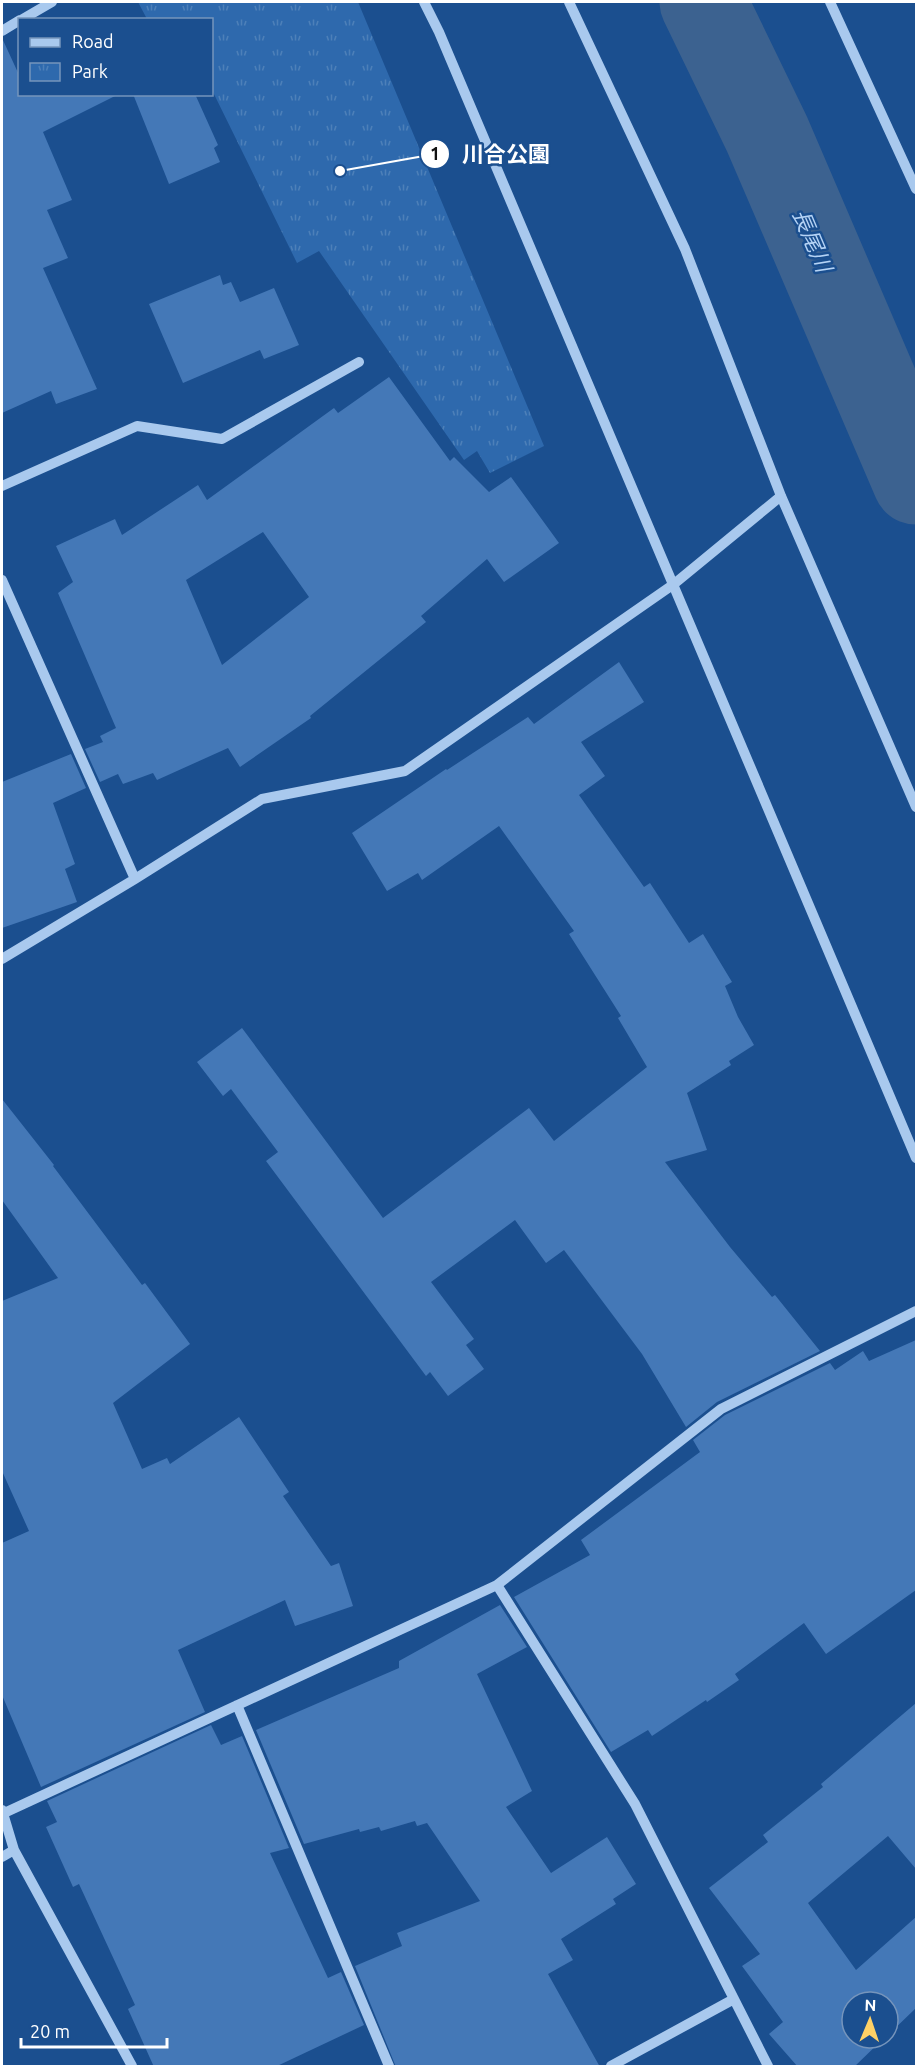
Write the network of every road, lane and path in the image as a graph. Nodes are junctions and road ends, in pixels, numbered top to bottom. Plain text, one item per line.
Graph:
1 (52, 2) edge
2 (424, 2) edge
3 (569, 2) edge
4 (830, 2) edge
5 (24, 18) edge
6 (18, 21) edge
7 (2, 31) edge
8 (916, 189) edge
9 (359, 362) dead end
10 (2, 486) edge
11 (781, 496) junction
12 (2, 580) edge
13 (674, 584) junction
14 (916, 807) edge
15 (135, 879) junction
16 (2, 959) edge
17 (916, 1158) edge
18 (916, 1311) edge
19 (497, 1585) junction
20 (237, 1705) junction
21 (2, 1812) edge
22 (14, 1850) junction
23 (2, 1857) edge
24 (734, 1999) junction
25 (132, 2067) edge
26 (389, 2067) edge
27 (610, 2067) edge
28 (768, 2067) edge

1 - 5 street
2 - 13 street
3 - 11 street
4 - 8 street
6 - 7 street
9 - 10 street
11 - 13 street
11 - 14 street
12 - 15 street
13 - 15 street
13 - 17 street
15 - 16 street
18 - 19 street
19 - 20 street
19 - 24 street
20 - 21 street
20 - 26 street
21 - 22 street
22 - 23 street
22 - 25 street
24 - 27 street
24 - 28 street

